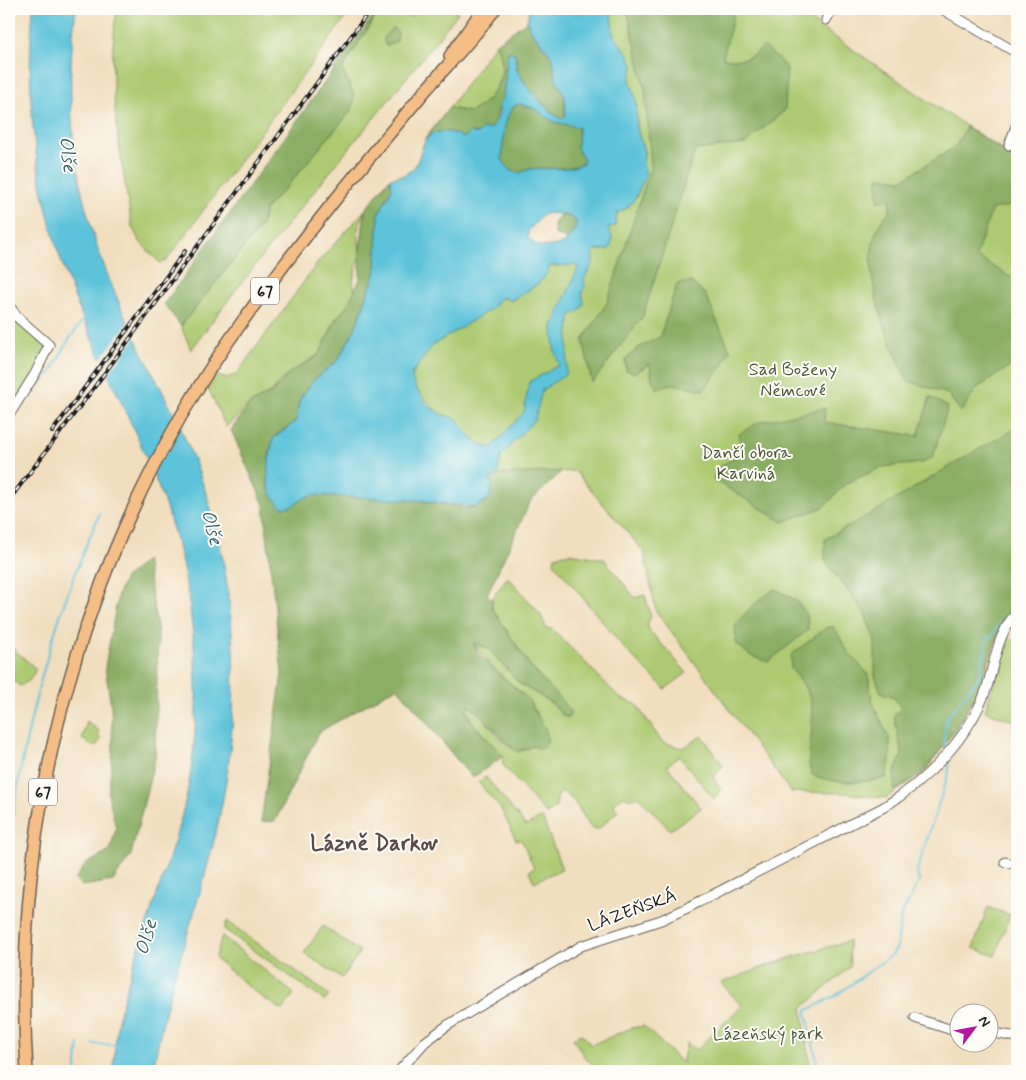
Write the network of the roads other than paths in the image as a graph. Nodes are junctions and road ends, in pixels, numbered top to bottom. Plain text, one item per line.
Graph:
1 (483, 9) edge
2 (496, 9) edge
3 (832, 9) edge
4 (942, 9) edge
5 (826, 20) dead end
6 (1017, 52) edge
7 (427, 89) junction
8 (1017, 124) edge
9 (1009, 145) dead end
10 (9, 305) edge
11 (9, 415) edge
12 (1017, 612) edge
13 (1005, 862) dead end
14 (1017, 865) edge
15 (915, 1018) dead end
16 (948, 1029) edge
17 (998, 1034) edge
18 (1017, 1037) edge
19 (26, 1071) edge
20 (399, 1071) edge

1 - 7 main road, 67
2 - 7 main road, 67
3 - 5 street
4 - 6 street
7 - 19 main road, 67
8 - 9 street
10 - 11 street
12 - 20 street, LÁZEŇSKÁ
13 - 14 street
15 - 16 street
17 - 18 street

